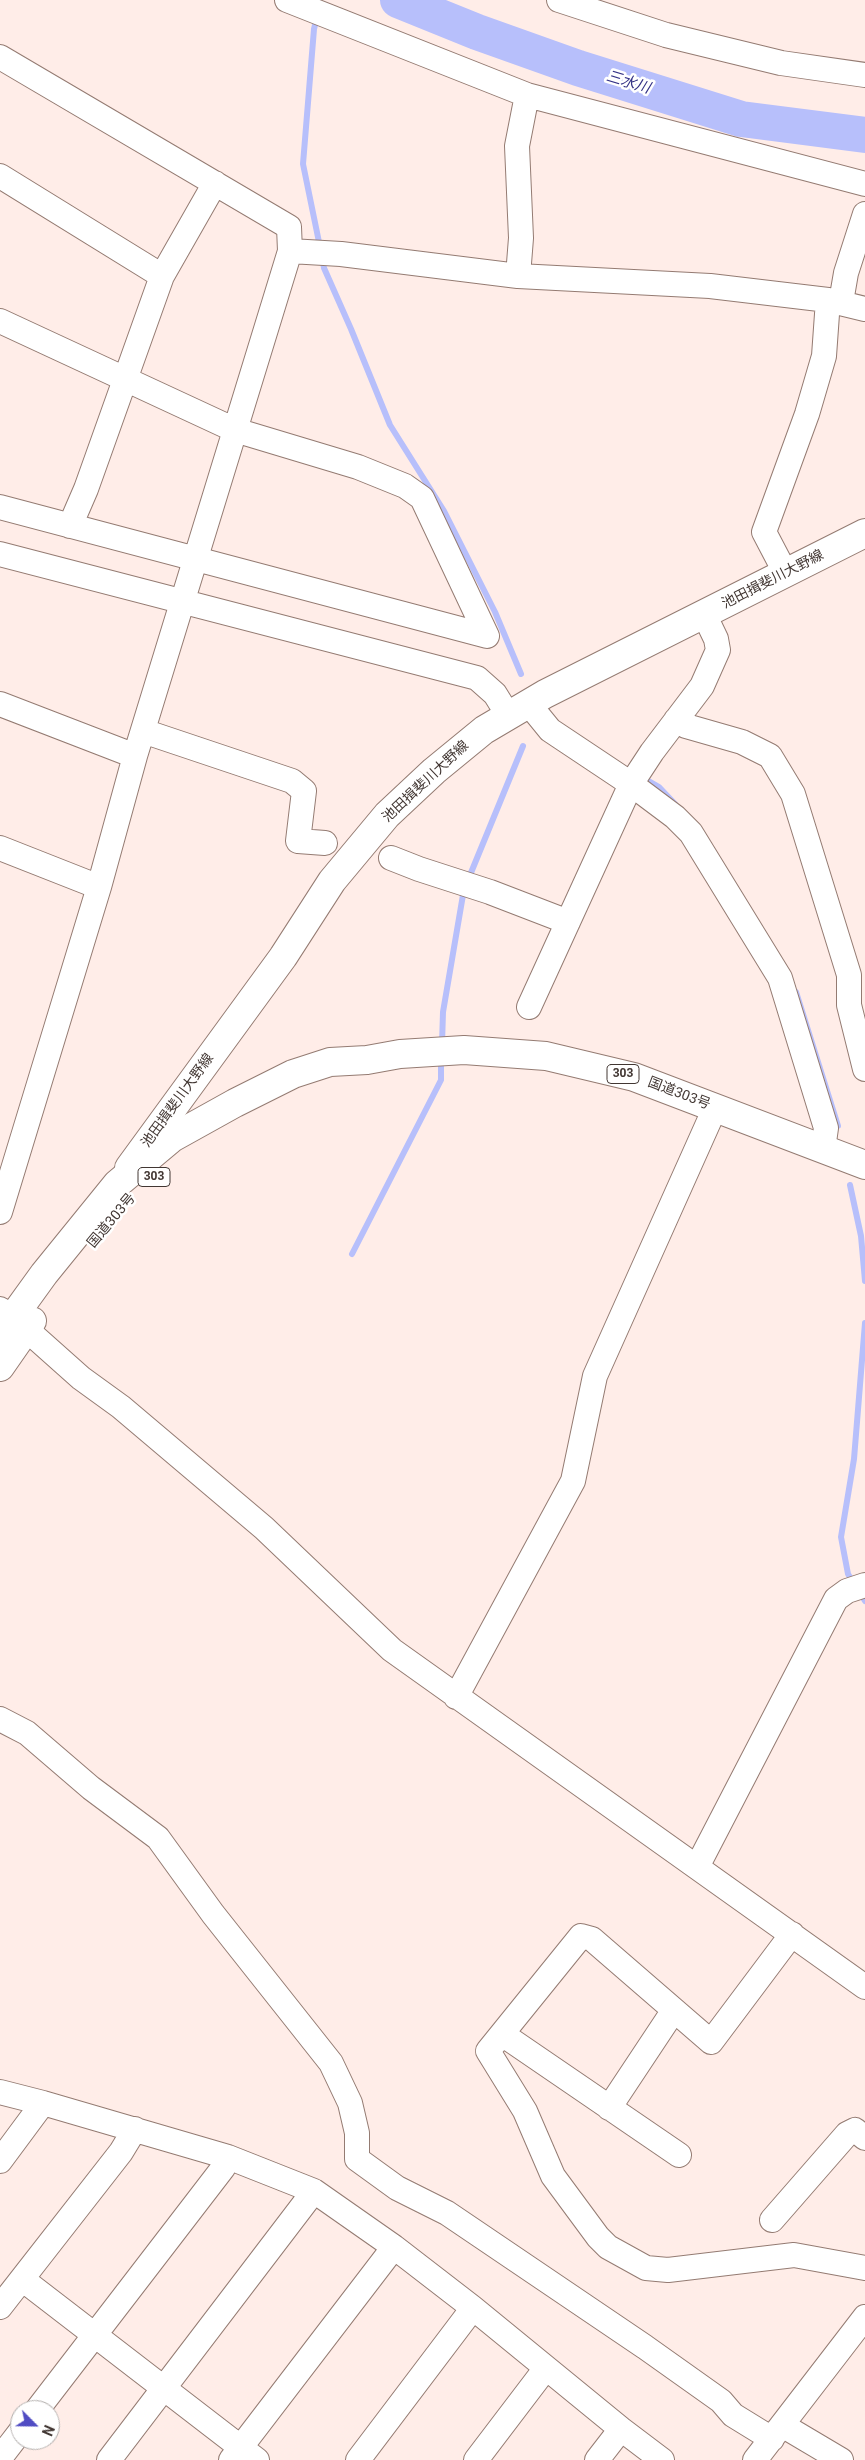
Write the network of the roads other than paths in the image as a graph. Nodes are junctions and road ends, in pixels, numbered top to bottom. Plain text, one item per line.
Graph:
1 (564, 1) edge
2 (306, 8) edge
3 (0, 57) edge
4 (865, 75) edge
5 (527, 95) junction
6 (0, 176) edge
7 (215, 183) junction
8 (865, 184) edge
9 (865, 214) edge
10 (298, 252) junction
11 (162, 276) junction
12 (518, 276) junction
13 (835, 301) junction
14 (865, 309) edge
15 (0, 321) edge
16 (124, 379) junction
17 (235, 430) junction
18 (0, 507) edge
19 (70, 526) junction
20 (865, 533) edge
21 (0, 554) edge
22 (196, 561) junction
23 (786, 574) junction
24 (183, 602) junction
25 (704, 614) junction
26 (0, 704) edge
27 (518, 709) junction
28 (676, 720) junction
29 (143, 731) junction
30 (136, 756) junction
31 (631, 784) junction
32 (325, 843) dead end
33 (0, 848) edge
34 (391, 858) dead end
35 (99, 887) junction
36 (568, 922) junction
37 (857, 976) edge
38 (529, 1007) dead end
39 (367, 1060) junction
40 (865, 1069) edge
41 (715, 1108) junction
42 (823, 1149) junction
43 (865, 1165) edge
44 (117, 1184) junction
45 (0, 1212) edge
46 (9, 1323) edge
47 (0, 1368) edge
48 (865, 1585) edge
49 (456, 1696) junction
50 (0, 1719) edge
51 (697, 1867) junction
52 (792, 1934) junction
53 (865, 1987) edge
54 (674, 2010) junction
55 (502, 2034) junction
56 (0, 2092) edge
57 (43, 2102) junction
58 (609, 2108) junction
59 (135, 2129) junction
60 (865, 2138) edge
61 (679, 2155) dead end
62 (228, 2157) junction
63 (0, 2161) edge
64 (314, 2191) junction
65 (772, 2220) dead end
66 (394, 2247) junction
67 (865, 2268) edge
68 (22, 2279) junction
69 (0, 2308) edge
70 (473, 2308) junction
71 (865, 2317) edge
72 (94, 2335) junction
73 (546, 2368) junction
74 (163, 2389) junction
75 (45, 2400) edge
76 (620, 2429) junction
77 (777, 2432) junction
78 (10, 2445) edge
79 (243, 2456) edge
80 (0, 2458) edge
81 (109, 2460) edge
82 (358, 2460) edge
83 (476, 2460) edge
84 (597, 2460) edge
85 (662, 2460) edge
86 (755, 2460) edge
87 (841, 2460) edge

1 - 4 street
2 - 5 street
3 - 7 street
5 - 8 street
5 - 12 street
6 - 11 street
7 - 10 street
7 - 11 street
9 - 13 street
10 - 12 street
10 - 17 street
11 - 16 street
12 - 13 street
13 - 14 street
13 - 23 street
15 - 16 street
16 - 17 street
16 - 19 street
17 - 22 street
17 - 22 street
18 - 19 street
19 - 22 street
20 - 23 main road, 池田揖斐川大野線
21 - 24 street
22 - 24 street
23 - 25 main road, 池田揖斐川大野線
24 - 27 street
24 - 29 street
25 - 27 main road, 池田揖斐川大野線
25 - 28 street
26 - 30 street
27 - 31 street
27 - 44 main road, 池田揖斐川大野線
28 - 31 street
28 - 37 street
29 - 30 street
29 - 32 street
30 - 35 street
31 - 36 street
31 - 42 street
33 - 35 street
34 - 36 street
35 - 45 street
36 - 38 street
37 - 40 street
39 - 41 main road, 国道303号 / 303
39 - 44 main road, 国道303号 / 303
39 - 46 main road, 国道303号 / 303
41 - 42 main road, 国道303号 / 303
41 - 49 street
42 - 43 main road, 国道303号 / 303
44 - 46 main road, 国道303号 / 303
46 - 47 main road, 国道303号 / 303
46 - 49 street
48 - 51 street
49 - 51 street
50 - 77 street
51 - 52 street
52 - 53 street
52 - 54 street
54 - 55 street
54 - 58 street
55 - 58 street
55 - 67 street
56 - 57 street
57 - 59 street
57 - 63 street
58 - 61 street
59 - 62 street
59 - 68 street
60 - 65 street
62 - 64 street
62 - 72 street
64 - 66 street
64 - 74 street
66 - 70 street
66 - 79 street
68 - 69 street
68 - 72 street
70 - 73 street
70 - 82 street
71 - 77 street
72 - 74 street
72 - 75 street
73 - 76 street
73 - 83 street
74 - 79 street
74 - 81 street
76 - 84 street
76 - 85 street
77 - 86 street
77 - 87 street
78 - 80 street

